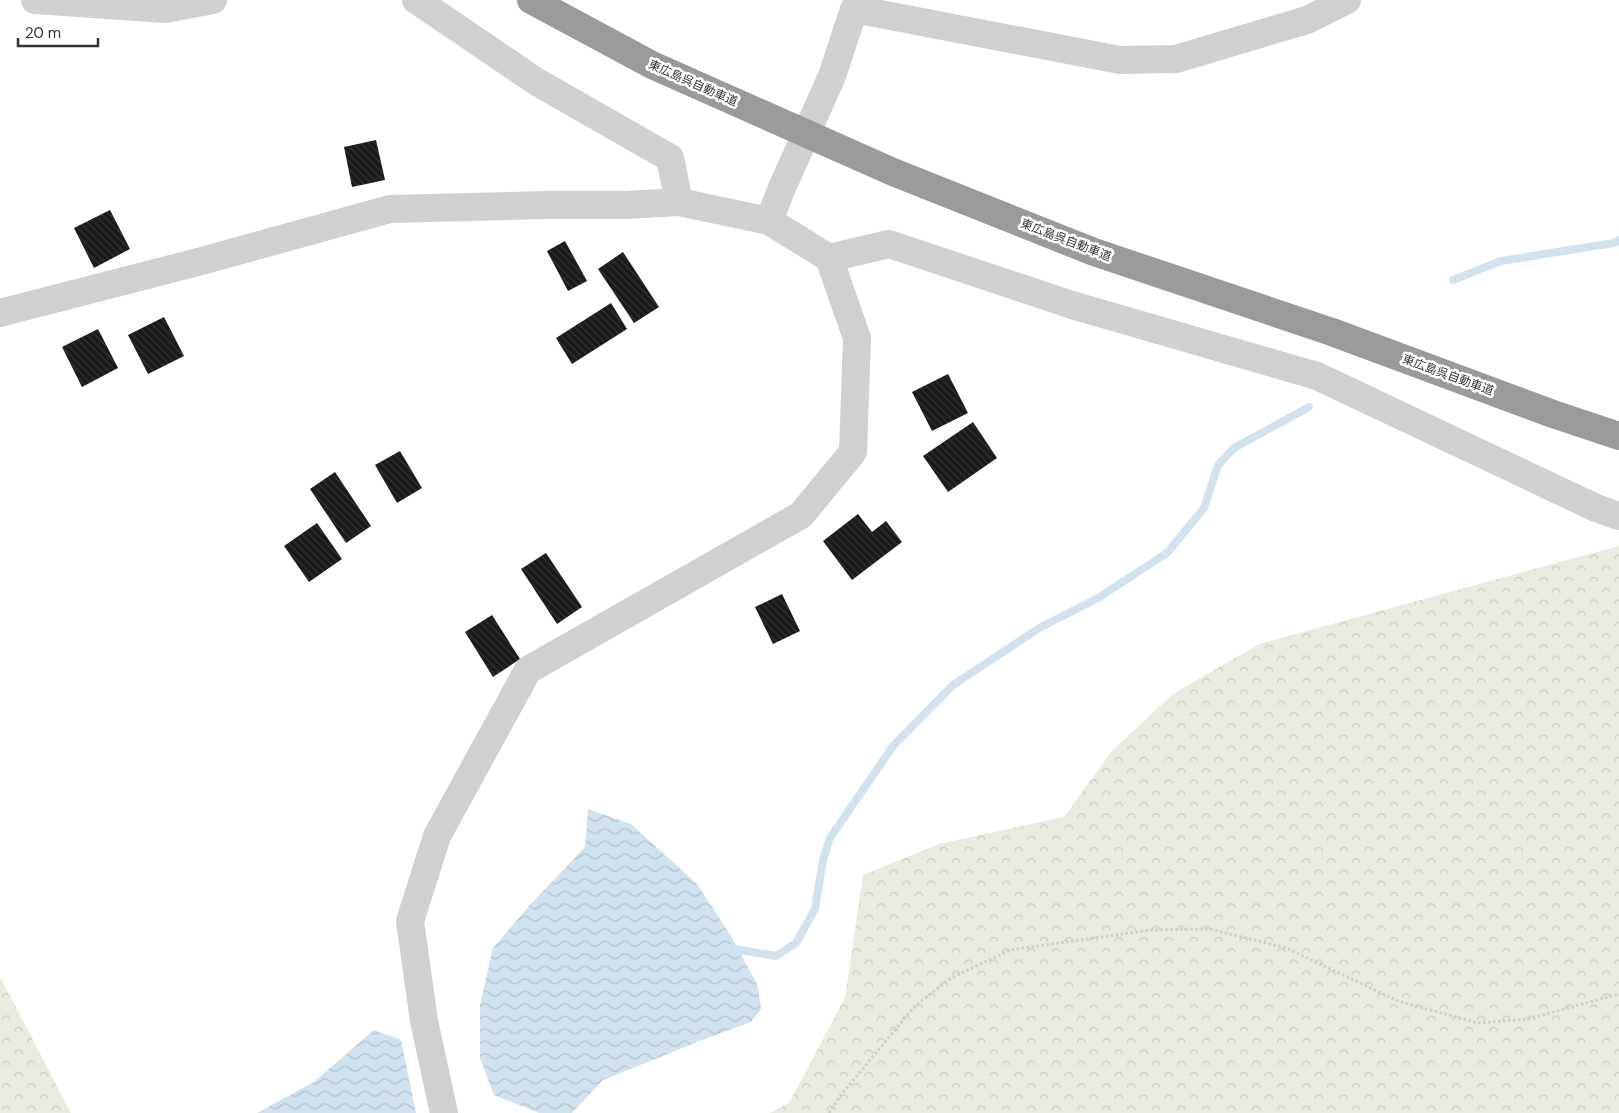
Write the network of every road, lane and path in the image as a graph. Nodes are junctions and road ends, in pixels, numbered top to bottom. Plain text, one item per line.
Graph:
1 (35, 0) edge
2 (213, 0) edge
3 (416, 0) edge
4 (531, 0) edge
5 (1347, 0) edge
6 (679, 202) junction
7 (769, 221) junction
8 (829, 258) junction
9 (0, 313) edge
10 (1619, 436) edge
11 (1619, 516) edge
12 (1619, 994) edge
13 (444, 1113) edge
14 (829, 1113) edge

1 - 2 street
3 - 6 street
4 - 10 highway, 東広島呉自動車道
5 - 7 street
6 - 7 street
6 - 9 street
7 - 8 street
8 - 11 street
8 - 13 street
12 - 14 path

